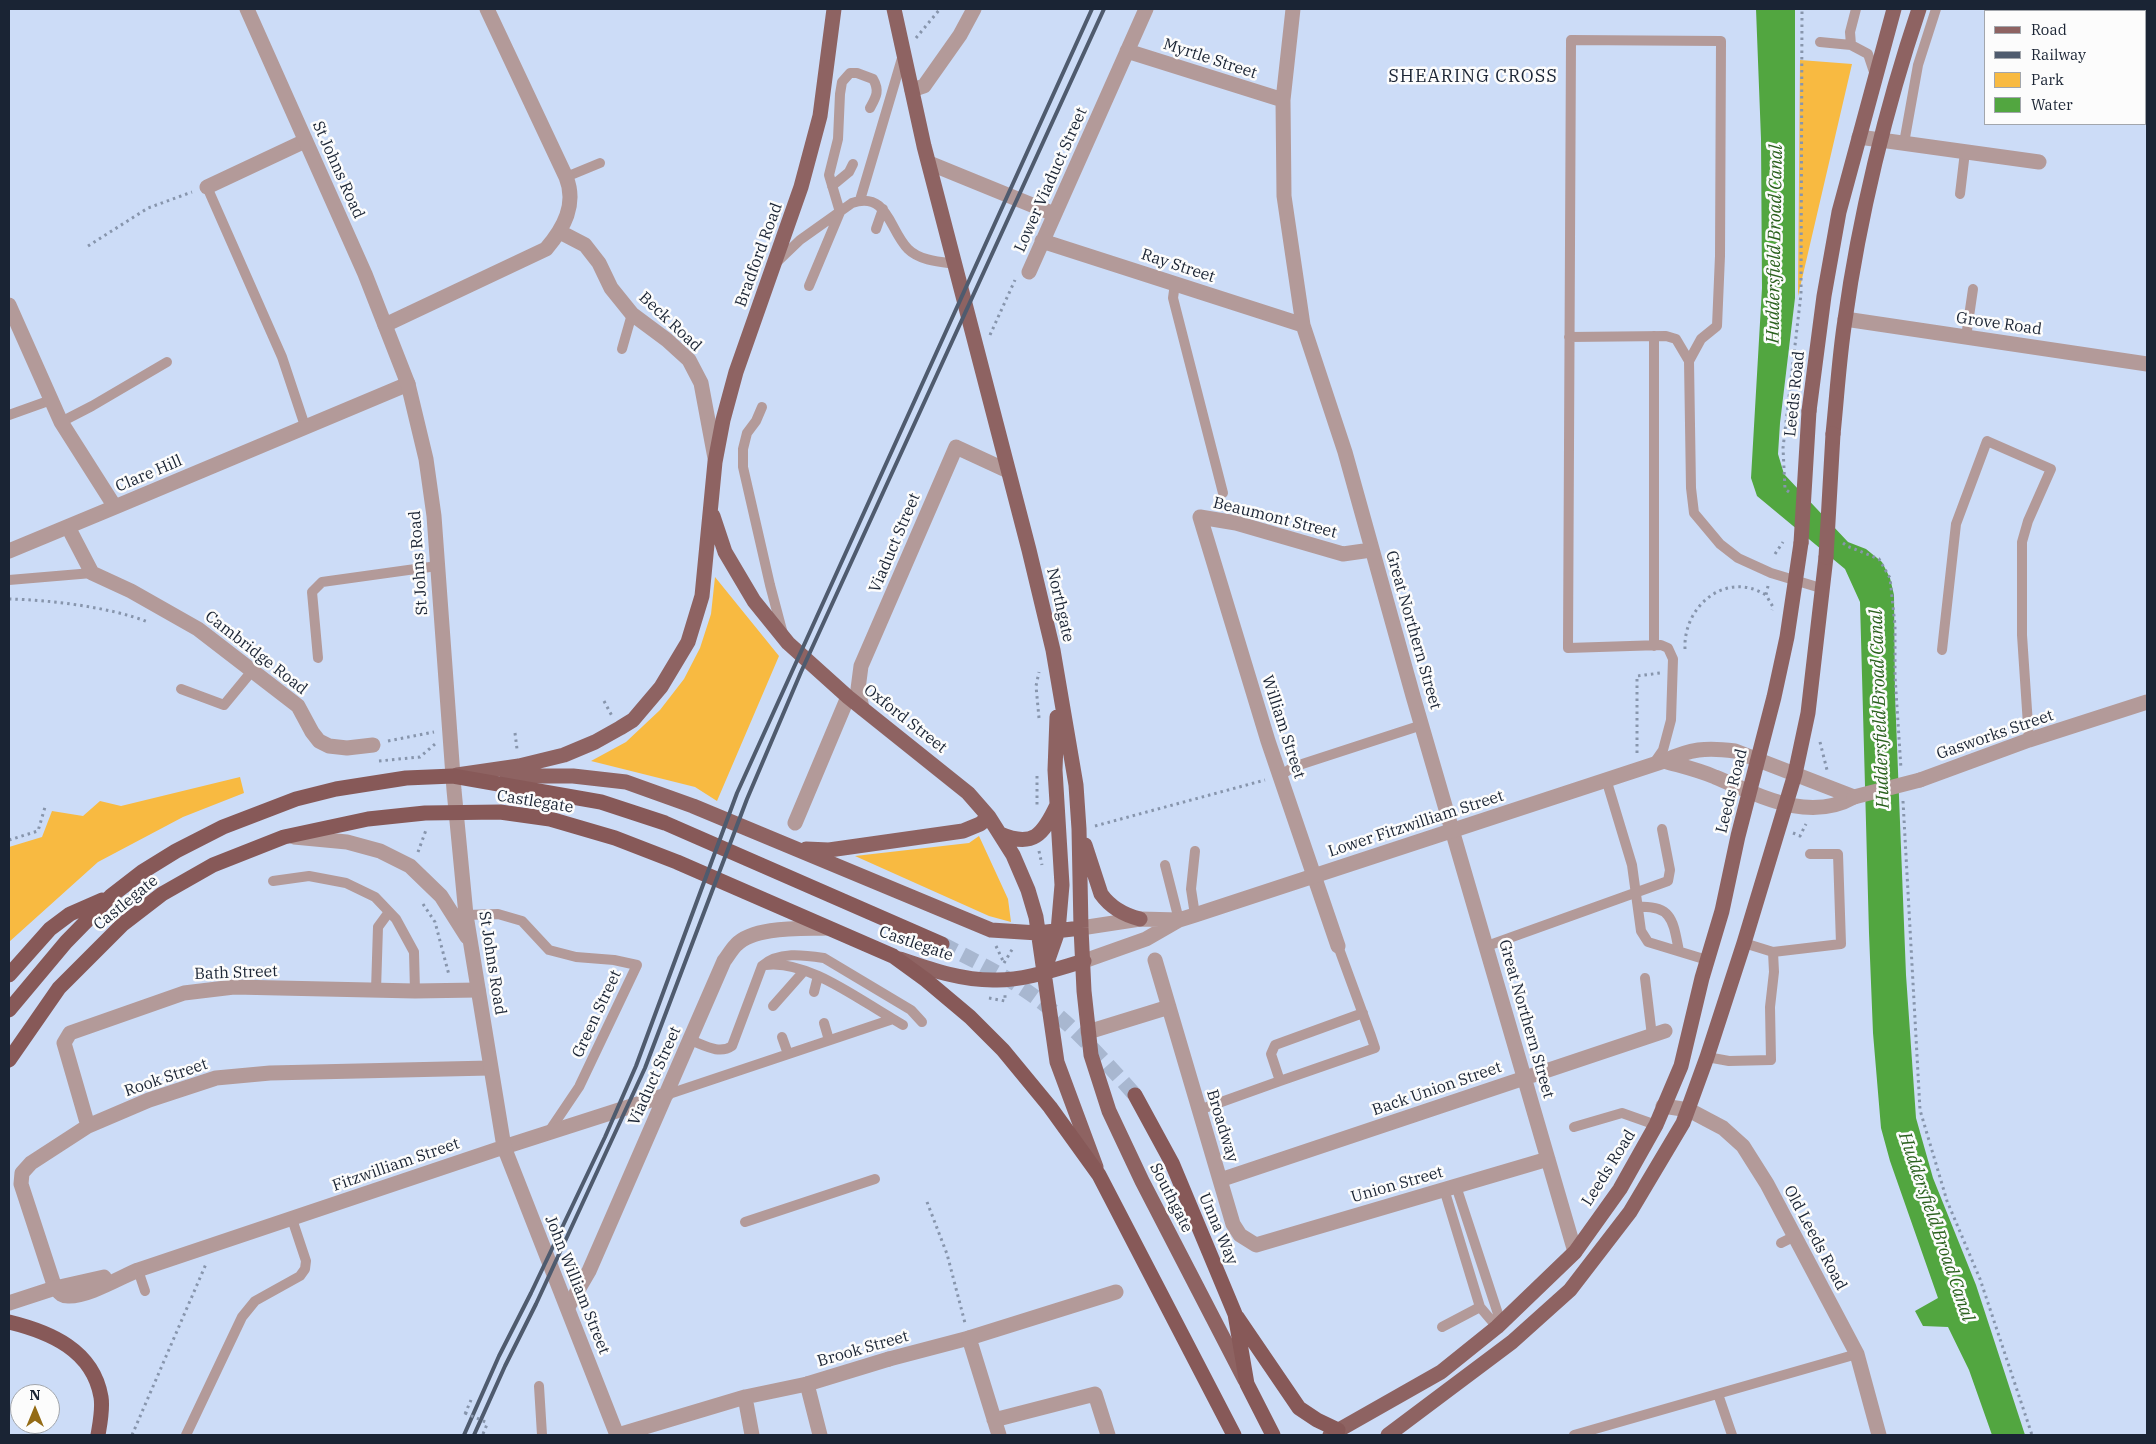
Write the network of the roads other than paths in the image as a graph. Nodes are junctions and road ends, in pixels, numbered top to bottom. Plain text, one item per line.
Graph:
1 (247, 9) edge
2 (487, 9) edge
3 (834, 9) edge
4 (894, 9) edge
5 (974, 9) edge
6 (1146, 9) edge
7 (1293, 9) edge
8 (1856, 9) edge
9 (1894, 9) edge
10 (1919, 9) edge
11 (1936, 9) edge
12 (1820, 42) dead end
13 (1851, 45) junction
14 (1128, 51) junction
15 (904, 52) junction
16 (1876, 75) junction
17 (912, 90) junction
18 (1283, 100) junction
19 (870, 108) dead end
20 (1860, 137) junction
21 (1881, 140) junction
22 (305, 141) junction
23 (1904, 143) junction
24 (1965, 152) junction
25 (929, 162) junction
26 (2038, 162) dead end
27 (600, 163) dead end
28 (854, 164) dead end
29 (566, 177) junction
30 (832, 186) junction
31 (207, 187) joint
32 (1960, 194) dead end
33 (860, 200) junction
34 (883, 209) junction
35 (840, 212) junction
36 (1054, 214) junction
37 (876, 229) dead end
38 (560, 232) junction
39 (1042, 241) junction
40 (776, 264) junction
41 (956, 264) junction
42 (1028, 272) road end
43 (1175, 284) junction
44 (809, 286) dead end
45 (1973, 289) dead end
46 (9, 305) edge
47 (632, 314) junction
48 (1845, 319) junction
49 (12, 323) edge
50 (385, 325) junction
51 (1303, 325) junction
52 (1569, 336) junction
53 (1654, 336) junction
54 (1966, 337) junction
55 (622, 349) dead end
56 (1689, 361) junction
57 (167, 362) dead end
58 (2147, 364) edge
59 (408, 384) junction
60 (51, 400) junction
61 (762, 407) dead end
62 (9, 415) edge
63 (61, 422) junction
64 (305, 426) junction
65 (715, 462) junction
66 (1008, 471) junction
67 (1223, 493) dead end
68 (115, 507) junction
69 (711, 511) junction
70 (1200, 517) joint
71 (68, 527) junction
72 (9, 550) edge
73 (1371, 550) junction
74 (437, 566) junction
75 (92, 573) junction
76 (9, 580) edge
77 (1796, 580) junction
78 (1824, 589) junction
79 (784, 637) junction
80 (1654, 646) junction
81 (1942, 650) dead end
82 (318, 658) dead end
83 (252, 671) junction
84 (1058, 687) junction
85 (182, 689) dead end
86 (848, 697) junction
87 (2147, 702) edge
88 (862, 708) junction
89 (1422, 726) junction
90 (2029, 740) junction
91 (373, 744) road end
92 (1758, 759) junction
93 (1659, 762) junction
94 (1795, 774) junction
95 (453, 776) junction
96 (1280, 776) junction
97 (1606, 779) junction
98 (1750, 790) junction
99 (1854, 797) junction
100 (1057, 805) junction
101 (1785, 805) junction
102 (456, 812) junction
103 (989, 817) junction
104 (795, 823) dead end
105 (1079, 829) junction
106 (1662, 829) dead end
107 (1453, 831) junction
108 (1000, 834) junction
109 (284, 837) junction
110 (795, 849) junction
111 (1194, 851) dead end
112 (1810, 854) dead end
113 (1165, 865) dead end
114 (1314, 876) junction
115 (272, 881) dead end
116 (1636, 892) junction
117 (111, 896) junction
118 (1638, 907) junction
119 (389, 912) junction
120 (466, 915) junction
121 (1194, 915) junction
122 (1140, 920) junction
123 (1179, 920) junction
124 (827, 928) junction
125 (1081, 928) junction
126 (1058, 931) junction
127 (1038, 933) junction
128 (470, 942) junction
129 (1744, 943) junction
130 (942, 944) tunnel mouth
131 (1338, 946) joint
132 (1487, 946) junction
133 (1679, 951) junction
134 (1773, 952) junction
135 (893, 956) junction
136 (1155, 960) dead end
137 (1707, 960) junction
138 (1084, 961) junction
139 (762, 966) junction
140 (804, 971) junction
141 (1044, 972) junction
142 (9, 975) edge
143 (818, 976) junction
144 (1645, 978) dead end
145 (376, 990) junction
146 (478, 990) junction
147 (415, 991) junction
148 (814, 992) dead end
149 (773, 1006) dead end
150 (1169, 1007) junction
151 (9, 1010) edge
152 (1363, 1013) junction
153 (922, 1022) dead end
154 (824, 1023) dead end
155 (1088, 1032) junction
156 (1659, 1033) joint
157 (782, 1037) dead end
158 (690, 1040) junction
159 (830, 1040) junction
160 (788, 1054) junction
161 (1707, 1056) junction
162 (9, 1060) edge
163 (490, 1068) junction
164 (1524, 1078) junction
165 (1280, 1081) junction
166 (666, 1095) junction
167 (1135, 1095) tunnel mouth
168 (1663, 1106) junction
169 (1199, 1110) junction
170 (1689, 1110) junction
171 (1656, 1125) junction
172 (88, 1126) junction
173 (1574, 1127) dead end
174 (548, 1133) junction
175 (504, 1147) junction
176 (1548, 1158) junction
177 (1099, 1175) junction
178 (875, 1179) dead end
179 (1220, 1180) junction
180 (1450, 1188) junction
181 (292, 1219) junction
182 (745, 1222) dead end
183 (1256, 1245) joint
184 (1575, 1252) junction
185 (138, 1270) junction
186 (55, 1288) junction
187 (145, 1291) dead end
188 (1116, 1292) dead end
189 (9, 1303) edge
190 (1480, 1306) junction
191 (568, 1307) junction
192 (1235, 1314) junction
193 (9, 1322) edge
194 (1499, 1325) junction
195 (1442, 1327) dead end
196 (969, 1338) junction
197 (1857, 1354) junction
198 (807, 1384) junction
199 (1247, 1384) junction
200 (539, 1386) dead end
201 (1718, 1394) junction
202 (745, 1397) junction
203 (994, 1420) junction
204 (1334, 1433) edge
205 (98, 1435) edge
206 (186, 1435) edge
207 (542, 1435) edge
208 (618, 1435) edge
209 (752, 1435) edge
210 (820, 1435) edge
211 (999, 1435) edge
212 (1108, 1435) edge
213 (1234, 1435) edge
214 (1272, 1435) edge
215 (1388, 1435) edge
216 (1574, 1435) edge
217 (1732, 1435) edge
218 (1879, 1435) edge

1 - 22 street, St Johns Road
2 - 29 street
3 - 40 main road, Bradford Road
4 - 15 main road
5 - 17 street
6 - 14 street, Lower Viaduct Street
7 - 18 street, Great Northern Street
8 - 13 lane
9 - 16 main road, Leeds Road
10 - 21 main road
11 - 23 lane
12 - 13 lane
13 - 16 lane
14 - 18 street, Myrtle Street
14 - 36 street, Lower Viaduct Street
15 - 17 main road
15 - 33 lane
16 - 20 main road, Leeds Road
17 - 25 main road
18 - 51 street, Great Northern Street
19 - 30 lane
20 - 21 street
20 - 77 main road, Leeds Road, bridge
21 - 23 street
21 - 48 main road
22 - 31 street
22 - 50 street, St Johns Road
23 - 24 street
24 - 26 street
24 - 32 lane
25 - 36 street
25 - 41 main road
27 - 29 lane
28 - 30 lane
29 - 38 street
30 - 35 lane
31 - 64 lane
33 - 34 lane
33 - 35 lane
34 - 37 lane
34 - 41 lane
35 - 40 lane
35 - 44 lane
36 - 39 street, Lower Viaduct Street
38 - 47 street, Beck Road
38 - 50 street
39 - 42 street, Lower Viaduct Street
39 - 43 street, Ray Street
40 - 65 main road, Bradford Road
41 - 66 main road, Northgate
43 - 51 street, Ray Street
43 - 67 lane
45 - 54 lane
46 - 49 street, Clare Hill
47 - 55 lane
47 - 65 street, Beck Road
48 - 54 street, Grove Road
48 - 78 main road, bridge
49 - 60 street, Clare Hill
50 - 59 street, St Johns Road
51 - 73 street, Great Northern Street
52 - 53 lane
52 - 56 lane
52 - 80 lane
53 - 56 lane
53 - 80 lane
54 - 58 street, Grove Road
56 - 77 lane
57 - 63 lane
59 - 64 street, Clare Hill
59 - 74 street, St Johns Road
60 - 62 lane
60 - 63 street, Clare Hill
61 - 79 lane
63 - 68 street, Clare Hill
64 - 68 street, Clare Hill
65 - 69 main road, Bradford Road
66 - 84 main road, Northgate
66 - 88 street, Viaduct Street
68 - 71 street
69 - 79 main road, Oxford Street
69 - 95 main road, Bradford Road
70 - 73 street, Beaumont Street
70 - 96 street, William Street
71 - 72 street
71 - 75 street
73 - 89 street, Great Northern Street
74 - 82 lane
74 - 95 street, St Johns Road
75 - 76 lane
75 - 83 street, Cambridge Road
77 - 78 lane
77 - 92 main road, Leeds Road
78 - 94 main road
79 - 86 main road, Oxford Street
80 - 93 lane
81 - 90 lane
83 - 85 lane
83 - 91 street, Cambridge Road
84 - 100 main road
84 - 105 main road, Northgate
86 - 88 main road, Oxford Street
86 - 104 street
87 - 90 street, Gasworks Street
88 - 103 main road, Oxford Street
89 - 96 lane
89 - 107 street, Great Northern Street
90 - 99 street, Gasworks Street, bridge
92 - 93 street, Lower Fitzwilliam Street
92 - 94 street, Lower Fitzwilliam Street
92 - 98 main road, Leeds Road
93 - 97 street, Lower Fitzwilliam Street
93 - 98 street
94 - 99 street
94 - 101 main road
95 - 102 street, St Johns Road
95 - 110 main road, Castlegate
95 - 117 highway, Castlegate
95 - 130 highway, Castlegate
96 - 114 street, William Street
97 - 107 street, Lower Fitzwilliam Street
97 - 116 lane
98 - 101 street, Gasworks Street
98 - 137 main road, Leeds Road
99 - 101 street, Gasworks Street
100 - 108 main road
100 - 126 main road
101 - 129 main road
102 - 109 highway, Castlegate
102 - 120 street, St Johns Road
102 - 124 highway, Castlegate
103 - 108 main road, Oxford Street
103 - 110 main road
105 - 122 main road
105 - 125 main road, Northgate
106 - 116 lane
107 - 114 street, Lower Fitzwilliam Street
107 - 132 street, Great Northern Street
108 - 127 main road, Oxford Street
109 - 128 street
109 - 162 highway, Castlegate
110 - 127 main road, Castlegate
111 - 121 lane
112 - 134 lane
113 - 123 lane
114 - 121 street, Lower Fitzwilliam Street
114 - 131 street, William Street
115 - 119 lane
116 - 118 lane
116 - 132 lane
117 - 142 highway
117 - 151 highway, Castlegate
118 - 133 lane
118 - 133 lane
119 - 145 lane
119 - 147 lane
120 - 128 street, St Johns Road
120 - 174 lane, Green Street
121 - 123 street, Lower Fitzwilliam Street
122 - 123 street, Lower Fitzwilliam Street
122 - 125 street, Lower Fitzwilliam Street
123 - 138 street, Lower Fitzwilliam Street
124 - 135 highway, Castlegate
124 - 158 street, Viaduct Street
125 - 126 main road, Castlegate
125 - 138 main road, Northgate
126 - 127 main road, Castlegate
126 - 141 main road
127 - 141 main road, Oxford Street
128 - 146 street, St Johns Road
129 - 134 lane
129 - 161 main road
131 - 152 lane
132 - 164 street, Great Northern Street
133 - 137 lane
134 - 161 lane
135 - 141 main road, Castlegate
135 - 177 highway
136 - 150 street, Broadway
137 - 168 main road, Leeds Road
138 - 141 main road, Castlegate
138 - 155 main road, Southgate
139 - 140 lane
139 - 153 lane
139 - 158 lane
140 - 143 lane
140 - 149 lane
141 - 177 main road
143 - 148 lane
143 - 159 lane
144 - 156 lane
145 - 147 street, Bath Street
145 - 172 street, Bath Street
146 - 147 street, Bath Street
146 - 163 street, St Johns Road
150 - 155 street
150 - 169 street, Broadway
152 - 165 lane
152 - 165 lane
154 - 159 lane
155 - 199 main road, Southgate
156 - 164 street, Back Union Street
157 - 160 lane
158 - 166 street, Viaduct Street
159 - 160 lane
160 - 166 lane
161 - 170 main road
163 - 172 street, Rook Street
163 - 175 street, St Johns Road
164 - 176 street, Great Northern Street
164 - 179 street, Back Union Street
165 - 169 lane
166 - 174 street, Fitzwilliam Street
166 - 191 street, Viaduct Street
167 - 192 highway, Unna Way
168 - 170 street, Old Leeds Road
168 - 171 main road, Leeds Road
169 - 179 street, Broadway
170 - 197 street, Old Leeds Road
170 - 215 main road
171 - 173 lane
171 - 184 main road, Leeds Road
172 - 186 street, Rook Street
174 - 175 street, Fitzwilliam Street
175 - 181 street, Fitzwilliam Street
175 - 191 street, John William Street
176 - 180 street, Union Street
176 - 184 street, Great Northern Street
177 - 213 highway
178 - 182 lane
179 - 183 street, Broadway
180 - 183 street, Union Street
180 - 190 lane
180 - 194 lane
181 - 185 street, Fitzwilliam Street
181 - 206 lane
184 - 194 main road, Leeds Road
185 - 186 street, Fitzwilliam Street
185 - 187 lane
186 - 189 street, Fitzwilliam Street
188 - 196 street, Brook Street
190 - 194 lane
190 - 195 lane
191 - 208 street, John William Street
192 - 199 highway, Unna Way
192 - 204 highway
193 - 205 highway
194 - 204 main road, Leeds Road
196 - 198 street, Brook Street
196 - 203 street
197 - 201 lane
197 - 218 street, Old Leeds Road
198 - 202 street, Brook Street
198 - 210 street
199 - 214 highway, Southgate
200 - 207 lane
201 - 216 lane
201 - 217 lane
202 - 208 street, Brook Street
202 - 209 street
203 - 211 street
203 - 212 street

